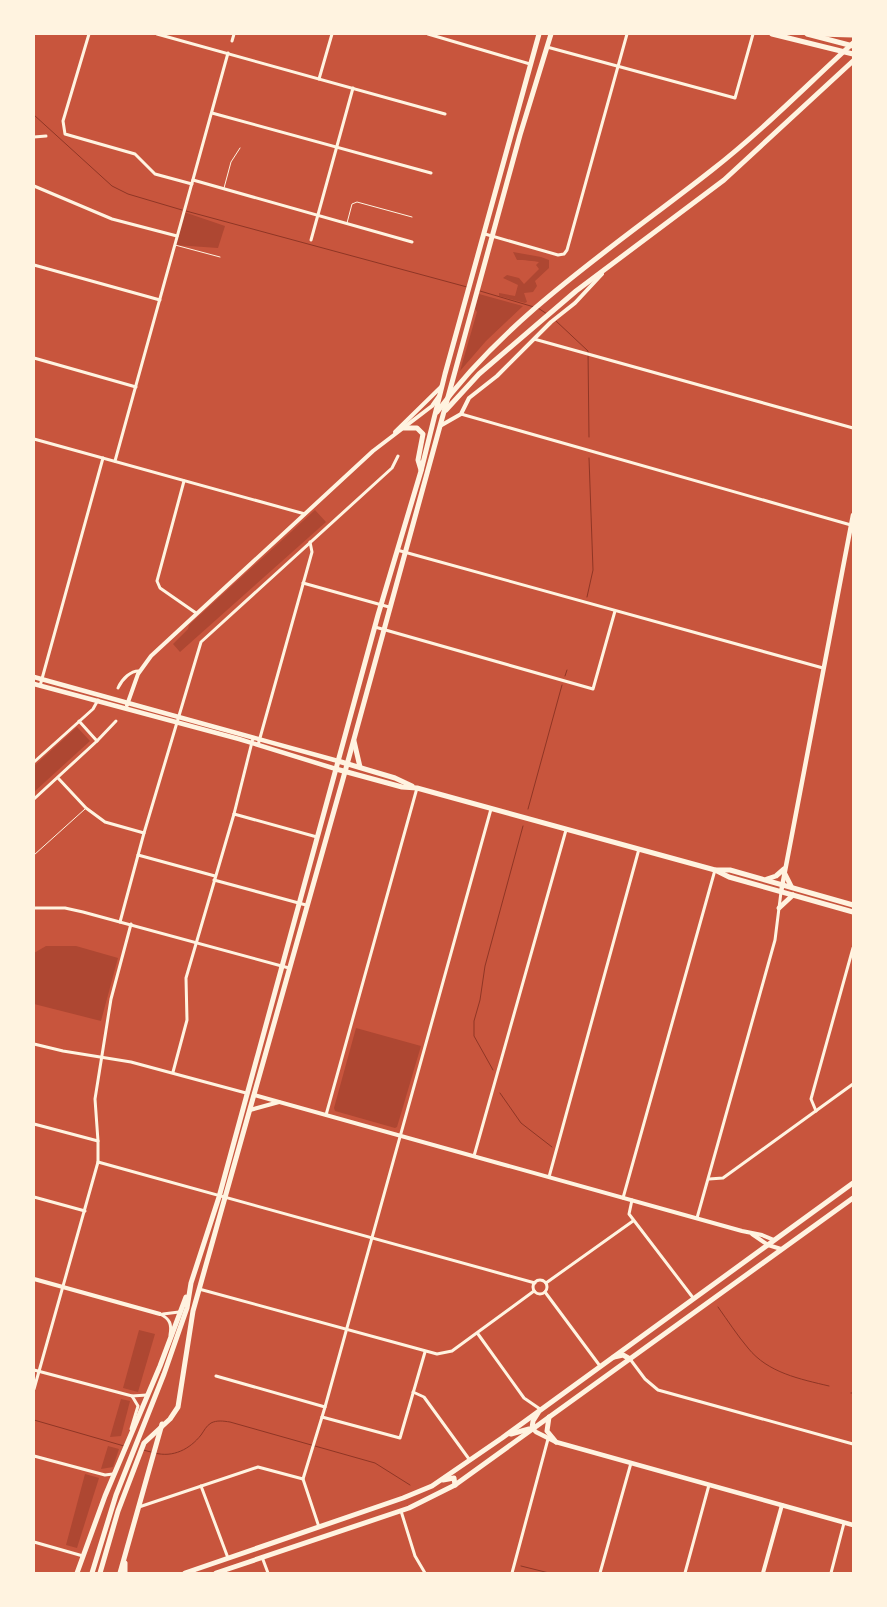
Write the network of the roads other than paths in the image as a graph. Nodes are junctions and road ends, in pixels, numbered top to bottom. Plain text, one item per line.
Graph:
1 (89, 34) edge
2 (157, 34) edge
3 (234, 34) edge
4 (332, 34) edge
5 (428, 34) edge
6 (539, 34) edge
7 (551, 34) edge
8 (627, 34) edge
9 (753, 34) edge
10 (772, 34) edge
11 (807, 34) edge
12 (818, 34) edge
13 (853, 35) edge
14 (232, 41) dead end
15 (852, 45) edge
16 (547, 47) junction
17 (843, 52) junction
18 (228, 53) junction
19 (853, 54) edge
20 (853, 61) edge
21 (531, 64) junction
22 (618, 66) junction
23 (850, 66) edge
24 (318, 79) junction
25 (353, 88) junction
26 (212, 113) junction
27 (445, 114) dead end
28 (46, 136) dead end
29 (34, 137) edge
30 (240, 148) dead end
31 (336, 148) junction
32 (431, 173) dead end
33 (192, 182) junction
34 (34, 186) edge
35 (224, 188) junction
36 (318, 216) junction
37 (412, 217) dead end
38 (347, 224) junction
39 (485, 234) junction
40 (177, 236) junction
41 (492, 236) junction
42 (311, 240) dead end
43 (412, 242) dead end
44 (175, 245) junction
45 (634, 246) junction
46 (220, 257) dead end
47 (34, 265) edge
48 (160, 300) junction
49 (534, 339) junction
50 (34, 358) edge
51 (451, 383) junction
52 (442, 386) junction
53 (136, 387) junction
54 (440, 395) junction
55 (448, 398) junction
56 (444, 412) junction
57 (461, 414) junction
58 (436, 415) junction
59 (440, 426) junction
60 (404, 428) junction
61 (853, 428) edge
62 (392, 436) junction
63 (34, 439) edge
64 (398, 456) dead end
65 (103, 458) junction
66 (114, 461) junction
67 (421, 471) junction
68 (184, 481) junction
69 (305, 514) junction
70 (853, 515) edge
71 (851, 524) junction
72 (310, 542) junction
73 (397, 550) junction
74 (404, 552) junction
75 (303, 583) junction
76 (381, 604) junction
77 (390, 607) junction
78 (616, 611) junction
79 (196, 613) junction
80 (375, 626) junction
81 (384, 629) junction
82 (824, 669) junction
83 (140, 671) junction
84 (34, 677) edge
85 (42, 679) junction
86 (34, 684) edge
87 (40, 686) junction
88 (118, 688) dead end
89 (99, 694) junction
90 (97, 701) junction
91 (128, 702) junction
92 (126, 709) junction
93 (177, 719) junction
94 (79, 721) junction
95 (116, 721) dead end
96 (354, 738) junction
97 (260, 739) junction
98 (253, 740) junction
99 (97, 741) junction
100 (258, 745) junction
101 (338, 761) junction
102 (34, 762) edge
103 (347, 763) junction
104 (360, 767) junction
105 (336, 769) junction
106 (345, 771) junction
107 (58, 778) junction
108 (417, 788) junction
109 (34, 799) edge
110 (86, 808) junction
111 (491, 809) junction
112 (234, 814) junction
113 (566, 830) junction
114 (144, 833) junction
115 (317, 837) junction
116 (639, 850) junction
117 (34, 855) edge
118 (138, 855) junction
119 (715, 870) junction
120 (784, 870) junction
121 (214, 878) junction
122 (766, 880) junction
123 (782, 884) junction
124 (793, 887) junction
125 (781, 892) junction
126 (793, 896) junction
127 (299, 903) junction
128 (306, 905) junction
129 (853, 905) edge
130 (34, 908) edge
131 (779, 908) junction
132 (853, 912) edge
133 (120, 922) junction
134 (131, 924) junction
135 (197, 943) junction
136 (853, 948) edge
137 (282, 966) junction
138 (289, 968) junction
139 (34, 1044) edge
140 (102, 1056) junction
141 (173, 1072) junction
142 (853, 1084) edge
143 (246, 1093) junction
144 (254, 1095) junction
145 (281, 1102) junction
146 (250, 1110) junction
147 (816, 1111) junction
148 (326, 1115) junction
149 (34, 1124) edge
150 (400, 1136) junction
151 (98, 1142) junction
152 (474, 1156) junction
153 (98, 1162) junction
154 (549, 1177) junction
155 (709, 1179) junction
156 (853, 1183) edge
157 (837, 1195) junction
158 (226, 1196) junction
159 (34, 1197) edge
160 (219, 1197) junction
161 (623, 1198) junction
162 (853, 1198) edge
163 (632, 1200) junction
164 (844, 1204) junction
165 (85, 1211) junction
166 (697, 1218) junction
167 (633, 1221) junction
168 (750, 1233) junction
169 (372, 1237) junction
170 (774, 1240) junction
171 (768, 1245) junction
172 (781, 1249) junction
173 (34, 1279) edge
174 (535, 1282) junction
175 (191, 1283) junction
176 (546, 1283) junction
177 (62, 1286) junction
178 (199, 1289) junction
179 (534, 1291) junction
180 (545, 1292) junction
181 (694, 1299) junction
182 (181, 1312) junction
183 (160, 1314) junction
184 (670, 1316) junction
185 (677, 1325) junction
186 (346, 1330) junction
187 (478, 1334) junction
188 (630, 1344) junction
189 (425, 1352) junction
190 (613, 1357) junction
191 (630, 1359) junction
192 (160, 1366) junction
193 (600, 1366) junction
194 (34, 1370) edge
195 (38, 1371) junction
196 (216, 1376) dead end
197 (571, 1388) junction
198 (34, 1389) edge
199 (413, 1392) junction
200 (149, 1394) junction
201 (132, 1396) junction
202 (578, 1396) junction
203 (325, 1407) junction
204 (542, 1408) junction
205 (322, 1417) junction
206 (550, 1417) junction
207 (162, 1424) junction
208 (532, 1428) junction
209 (129, 1437) junction
210 (502, 1438) junction
211 (548, 1439) junction
212 (556, 1442) junction
213 (853, 1444) edge
214 (34, 1456) edge
215 (469, 1459) junction
216 (631, 1463) junction
217 (457, 1468) junction
218 (113, 1474) junction
219 (470, 1474) junction
220 (303, 1479) junction
221 (438, 1482) junction
222 (455, 1485) junction
223 (709, 1485) junction
224 (201, 1486) junction
225 (782, 1505) junction
226 (140, 1507) junction
227 (401, 1511) junction
228 (845, 1522) junction
229 (853, 1525) edge
230 (319, 1528) junction
231 (291, 1537) junction
232 (34, 1542) edge
233 (295, 1547) junction
234 (83, 1556) junction
235 (262, 1557) junction
236 (228, 1558) junction
237 (124, 1560) junction
238 (77, 1573) edge
239 (92, 1573) edge
240 (100, 1573) edge
241 (120, 1573) edge
242 (125, 1573) edge
243 (185, 1573) edge
244 (216, 1573) edge
245 (268, 1573) edge
246 (425, 1573) edge
247 (512, 1573) edge
248 (600, 1573) edge
249 (685, 1573) edge
250 (763, 1573) edge
251 (831, 1573) edge

1 - 33 street
2 - 18 street
3 - 14 street
4 - 24 street
5 - 21 street
6 - 21 main road
7 - 16 main road
8 - 22 street
9 - 22 street
10 - 17 main road
11 - 15 main road
12 - 13 main road
15 - 17 main road
16 - 22 street
16 - 41 main road
17 - 19 main road
17 - 55 main road
18 - 24 street
18 - 26 street
20 - 23 main road
21 - 39 main road
22 - 41 street
23 - 45 main road
24 - 25 street
25 - 27 street
25 - 31 street
26 - 31 street
26 - 33 street
28 - 29 street
30 - 35 lane
31 - 32 street
31 - 36 street
33 - 35 street
33 - 40 street
34 - 40 street
35 - 36 street
36 - 38 street
36 - 42 street
37 - 38 lane
38 - 43 street
39 - 41 street
39 - 52 main road
40 - 44 street
41 - 51 main road
44 - 46 lane
44 - 48 street
45 - 49 street
45 - 56 main road
47 - 48 street
48 - 53 street
49 - 57 street
49 - 61 street
50 - 53 street
51 - 54 main road
51 - 55 main road
52 - 54 main road
52 - 62 street
53 - 66 street
54 - 58 main road
54 - 60 street
55 - 56 main road
55 - 58 main road
56 - 59 main road
57 - 59 street
57 - 71 street
58 - 67 main road
59 - 74 main road
60 - 62 street
60 - 67 main road
62 - 69 street
63 - 65 street
64 - 72 street
65 - 66 street
65 - 85 street
66 - 68 street
67 - 73 main road
68 - 69 street
68 - 79 street
69 - 79 street
70 - 71 main road
71 - 82 main road
72 - 75 street
72 - 93 street
73 - 74 street
73 - 76 main road
74 - 77 main road
74 - 78 street
75 - 76 street
75 - 97 street
76 - 77 street
76 - 80 main road
77 - 81 main road
78 - 81 street
78 - 82 street
79 - 83 street
80 - 81 street
80 - 101 main road
81 - 96 main road
82 - 120 main road
83 - 88 street
83 - 91 street
84 - 85 main road
85 - 87 street
85 - 89 main road
86 - 87 main road
87 - 90 main road
89 - 90 street
89 - 91 main road
90 - 92 main road
90 - 94 street
91 - 92 street
91 - 93 main road
92 - 93 main road
93 - 98 main road
93 - 114 street
94 - 99 street
94 - 102 street
95 - 99 street
96 - 103 main road
96 - 104 main road
97 - 98 main road
97 - 100 street
97 - 101 main road
98 - 100 main road
98 - 112 street
99 - 107 street
100 - 105 main road
101 - 103 main road
101 - 105 main road
103 - 104 main road
103 - 106 main road
104 - 108 main road
105 - 106 main road
105 - 115 main road
106 - 108 main road
106 - 128 main road
107 - 109 street
107 - 110 street
108 - 111 main road
108 - 148 street
110 - 114 street
110 - 117 lane
111 - 113 main road
111 - 150 street
112 - 115 street
112 - 121 street
113 - 116 main road
113 - 152 street
114 - 118 street
115 - 127 main road
116 - 119 main road
116 - 154 street
118 - 121 street
118 - 133 street
119 - 122 main road
119 - 125 main road
119 - 161 street
120 - 122 main road
120 - 123 main road
120 - 124 main road
121 - 127 street
121 - 135 street
122 - 123 main road
123 - 124 main road
123 - 125 main road
124 - 129 main road
125 - 126 main road
125 - 131 street
126 - 131 main road
126 - 132 main road
127 - 128 street
127 - 137 main road
128 - 138 main road
130 - 133 street
131 - 155 street
133 - 134 street
134 - 135 street
134 - 140 street
135 - 137 street
135 - 141 street
136 - 147 street
137 - 138 street
137 - 143 main road
138 - 144 main road
139 - 140 street
140 - 141 street
140 - 151 street
141 - 143 street
142 - 147 street
143 - 144 main road
143 - 160 main road
144 - 145 street
144 - 146 main road
145 - 146 street
145 - 148 street
146 - 158 main road
147 - 155 street
148 - 150 street
149 - 151 street
150 - 152 street
150 - 169 street
151 - 153 street
152 - 154 street
153 - 160 street
153 - 165 street
154 - 161 street
155 - 166 street
156 - 157 main road
157 - 164 main road
157 - 170 main road
158 - 160 street
158 - 169 street
158 - 178 main road
159 - 165 street
160 - 175 main road
161 - 163 street
162 - 164 main road
163 - 166 street
163 - 167 street
164 - 172 main road
165 - 177 street
166 - 168 street
167 - 176 street
167 - 181 street
168 - 170 street
168 - 171 street
169 - 174 street
169 - 186 street
170 - 171 main road
171 - 172 street
171 - 181 main road
172 - 185 main road
173 - 177 street
174 - 176 street
174 - 179 street
175 - 182 main road
175 - 239 main road
176 - 180 street
177 - 183 street
177 - 195 street
178 - 186 street
178 - 207 main road
179 - 180 street
179 - 187 street
180 - 193 street
181 - 184 main road
182 - 183 street
182 - 192 main road
183 - 192 street
184 - 185 main road
184 - 188 main road
185 - 191 main road
186 - 189 street
186 - 203 street
187 - 189 street
187 - 204 street
188 - 190 main road
188 - 191 main road
189 - 199 street
190 - 191 main road
190 - 193 main road
191 - 202 main road
191 - 213 street
192 - 200 main road
193 - 197 main road
194 - 195 street
195 - 198 street
195 - 201 street
196 - 203 street
197 - 202 main road
197 - 204 main road
199 - 205 street
199 - 215 street
200 - 201 street
200 - 209 main road
201 - 209 street
202 - 206 main road
203 - 205 street
204 - 208 main road
204 - 210 main road
205 - 220 street
206 - 208 main road
206 - 212 main road
207 - 226 main road
207 - 240 main road
208 - 210 main road
208 - 211 main road
208 - 219 main road
209 - 218 main road
210 - 215 main road
211 - 212 main road
211 - 247 street
212 - 216 main road
214 - 218 street
215 - 217 main road
216 - 223 main road
216 - 248 street
217 - 219 main road
217 - 221 main road
218 - 234 main road
219 - 222 main road
220 - 224 street
220 - 230 street
221 - 222 main road
221 - 230 main road
222 - 227 main road
223 - 225 main road
223 - 249 street
224 - 226 street
224 - 236 street
225 - 228 main road
225 - 250 street
226 - 237 main road
227 - 233 main road
227 - 246 street
228 - 229 main road
228 - 251 street
230 - 231 main road
231 - 233 main road
231 - 236 main road
232 - 234 street
233 - 235 main road
234 - 238 main road
235 - 244 main road
235 - 245 street
236 - 243 main road
237 - 241 main road
237 - 242 main road

